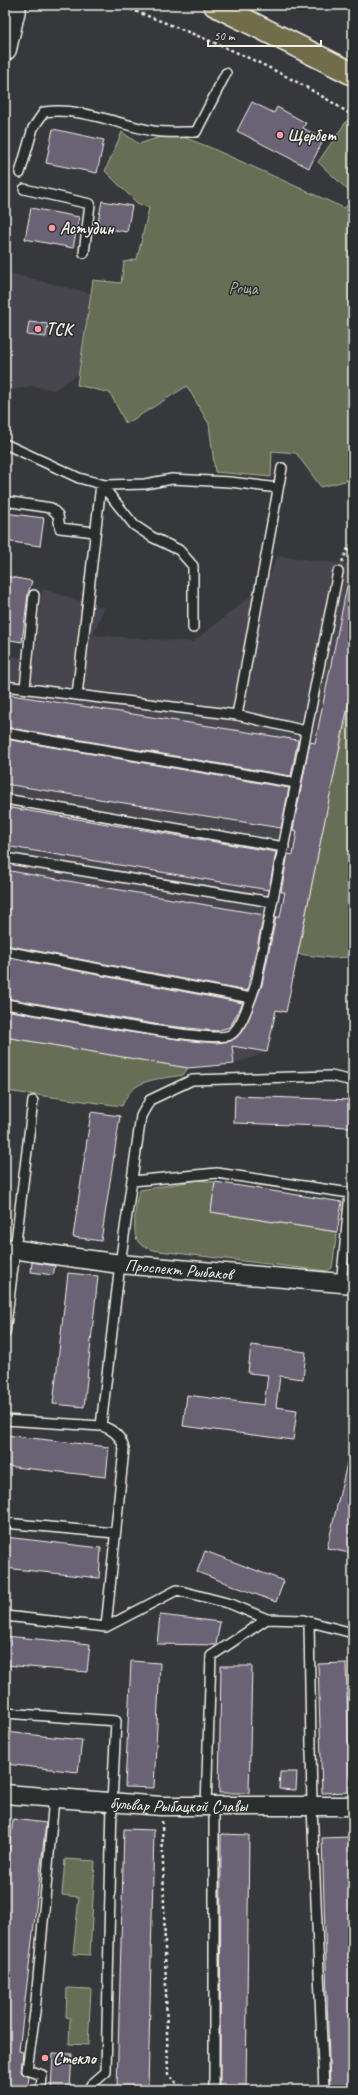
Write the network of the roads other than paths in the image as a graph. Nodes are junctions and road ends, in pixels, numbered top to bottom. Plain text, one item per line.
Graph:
1 (15, 5) edge
2 (214, 5) edge
3 (5, 49) edge
4 (226, 73) dead end
5 (353, 74) edge
6 (20, 173) dead end
7 (24, 189) dead end
8 (84, 253) dead end
9 (5, 444) edge
10 (282, 468) dead end
11 (101, 484) junction
12 (278, 488) junction
13 (5, 501) edge
14 (95, 532) junction
15 (338, 572) road end
16 (34, 594) dead end
17 (194, 628) dead end
18 (5, 686) edge
19 (25, 688) junction
20 (77, 695) junction
21 (237, 716) junction
22 (306, 731) junction
23 (5, 733) edge
24 (296, 783) junction
25 (5, 799) edge
26 (284, 847) junction
27 (5, 858) edge
28 (272, 902) junction
29 (5, 951) edge
30 (251, 998) junction
31 (5, 1004) edge
32 (353, 1081) edge
33 (33, 1102) dead end
34 (132, 1181) junction
35 (10, 1248) edge
36 (120, 1264) junction
37 (347, 1284) edge
38 (5, 1334) edge
39 (5, 1420) edge
40 (101, 1426) junction
41 (5, 1523) edge
42 (115, 1534) junction
43 (5, 1616) edge
44 (267, 1619) junction
45 (309, 1622) junction
46 (106, 1627) junction
47 (353, 1633) edge
48 (5, 1713) edge
49 (5, 1797) edge
50 (54, 1798) junction
51 (112, 1803) junction
52 (353, 1806) edge
53 (210, 1807) junction
54 (312, 1807) junction
55 (41, 2090) edge
56 (90, 2090) edge
57 (214, 2090) edge
58 (324, 2090) edge

1 - 3 main road
2 - 5 main road
4 - 6 lane
7 - 8 lane
9 - 11 lane
10 - 12 lane
11 - 12 lane
11 - 14 lane
11 - 17 lane
12 - 21 lane
13 - 14 lane
14 - 20 lane
15 - 22 lane
16 - 19 lane
18 - 19 lane
19 - 20 lane
20 - 21 lane
21 - 22 lane
22 - 24 lane
23 - 24 lane
24 - 26 lane
25 - 26 lane
26 - 28 lane
27 - 28 lane
28 - 30 lane
29 - 30 lane
30 - 31 lane
32 - 34 lane
33 - 35 lane
34 - 36 lane
34 - 37 lane
35 - 36 street, Проспект Рыбаков
35 - 38 lane
36 - 37 street, Проспект Рыбаков
36 - 40 lane
39 - 40 lane
40 - 42 lane
41 - 42 lane
42 - 46 lane
43 - 46 lane
44 - 45 lane
44 - 46 lane
44 - 53 lane
45 - 47 lane
45 - 54 lane
48 - 51 lane
49 - 50 street, бульвар Рыбацкой Славы
50 - 51 street, бульвар Рыбацкой Славы
50 - 55 lane
51 - 53 street, бульвар Рыбацкой Славы
51 - 56 lane
52 - 54 street, бульвар Рыбацкой Славы
53 - 54 street, бульвар Рыбацкой Славы
53 - 57 lane
54 - 58 lane

